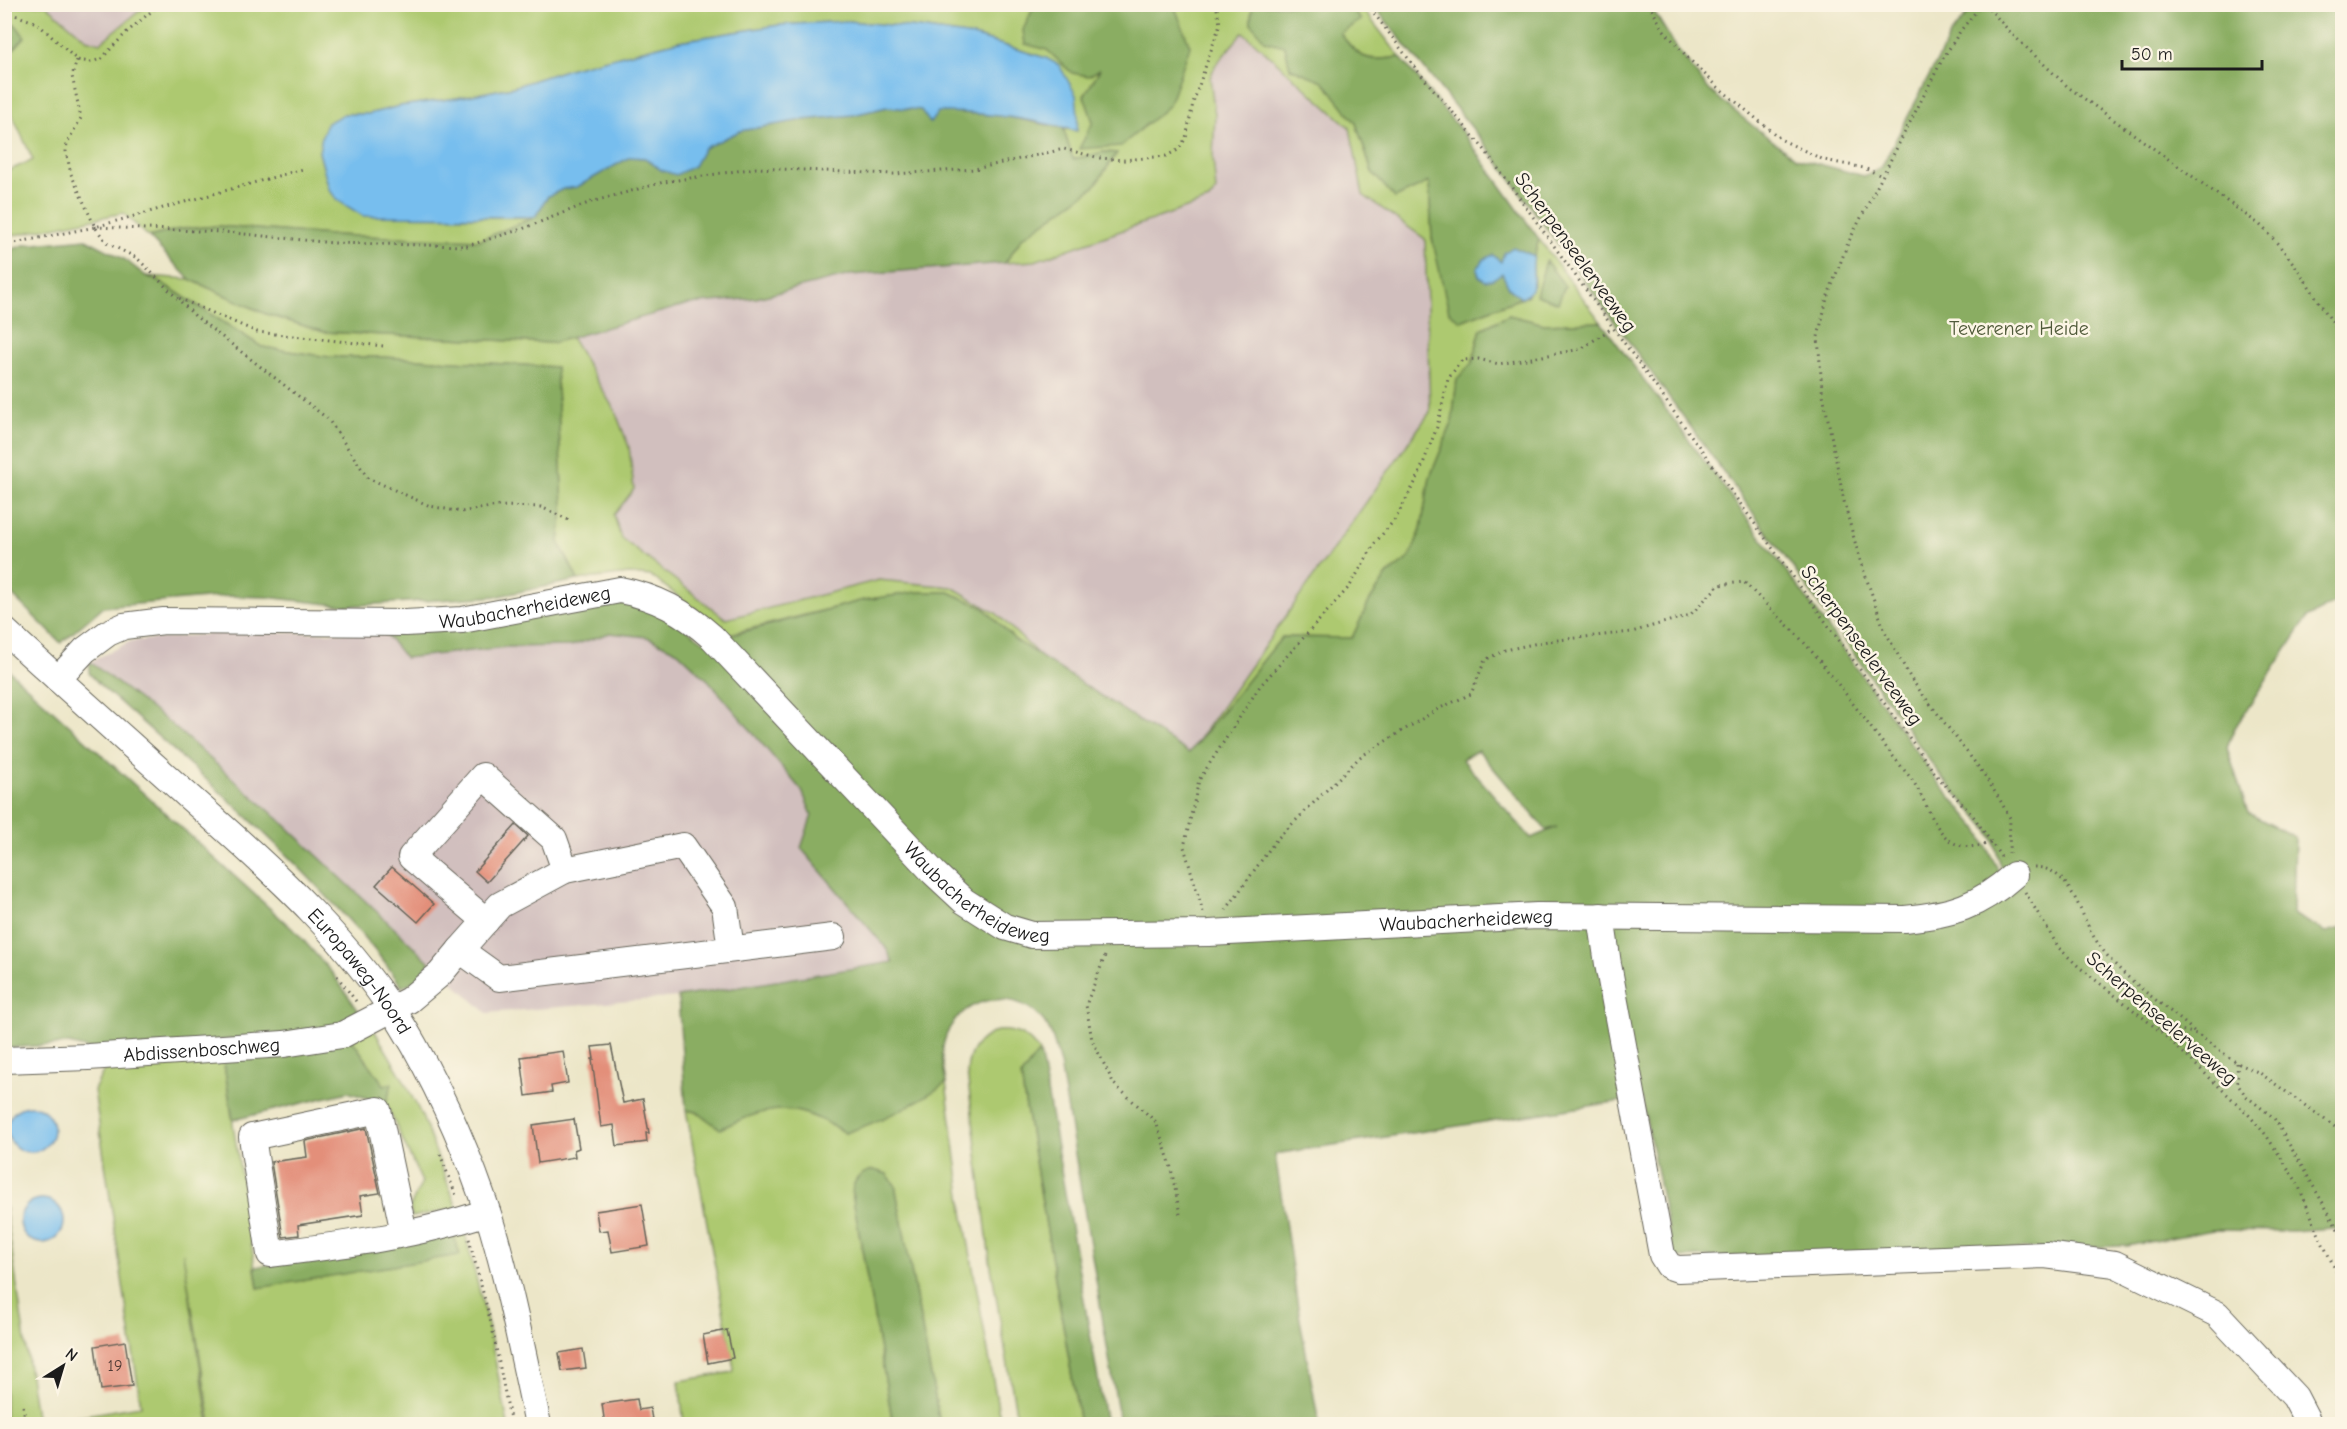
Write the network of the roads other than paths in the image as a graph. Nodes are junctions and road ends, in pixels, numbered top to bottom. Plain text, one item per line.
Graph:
1 (4, 630) edge
2 (58, 679) junction
3 (566, 870) junction
4 (2014, 876) road end
5 (1601, 916) junction
6 (486, 921) junction
7 (833, 937) dead end
8 (731, 949) junction
9 (460, 950) junction
10 (390, 1010) junction
11 (4, 1060) edge
12 (476, 1216) junction
13 (404, 1233) junction
14 (538, 1425) edge
15 (2309, 1425) edge

1 - 2 street, Europaweg-Noord
2 - 5 street, Waubacherheideweg
2 - 10 street, Europaweg-Noord
3 - 6 street, Abdissenboschweg
3 - 6 street
3 - 8 street, Abdissenboschweg
4 - 5 street, Waubacherheideweg
5 - 15 street
6 - 9 street, Abdissenboschweg
7 - 8 street
8 - 9 street
9 - 10 street, Abdissenboschweg
10 - 11 street, Abdissenboschweg
10 - 12 street, Europaweg-Noord
12 - 13 street
12 - 14 street, Europaweg-Noord
13 - 13 street

